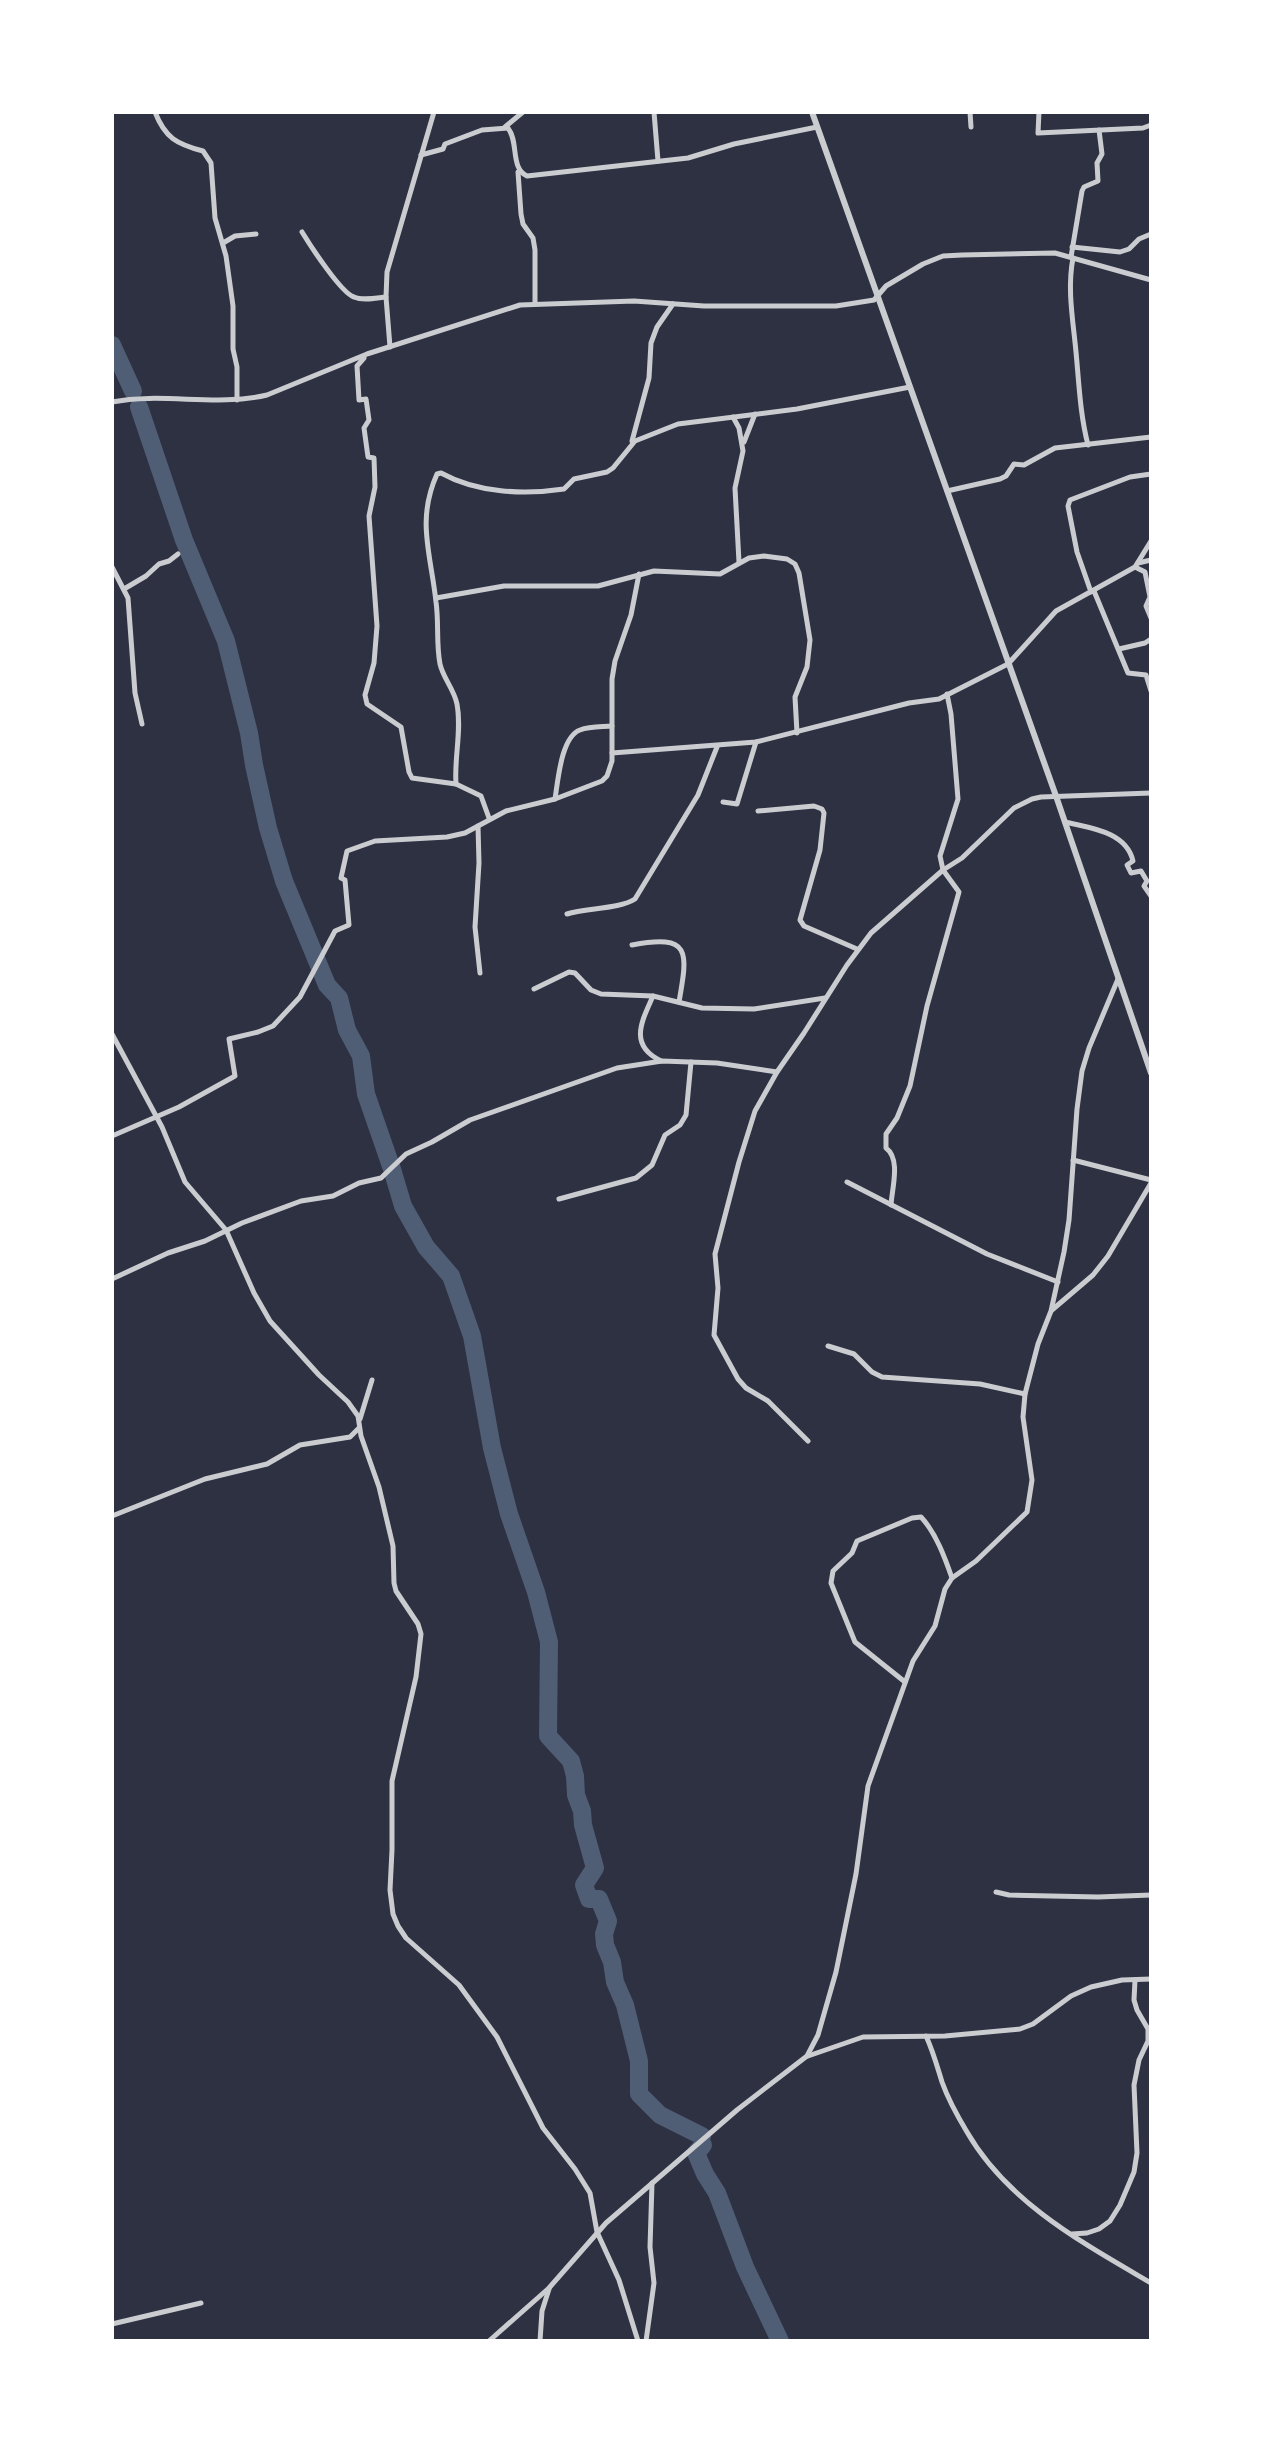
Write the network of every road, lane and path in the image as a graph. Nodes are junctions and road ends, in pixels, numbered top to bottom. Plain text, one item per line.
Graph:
1 (155, 112) edge
2 (434, 112) edge
3 (523, 112) edge
4 (654, 112) edge
5 (812, 112) edge
6 (970, 112) edge
7 (1039, 112) edge
8 (1151, 125) edge
9 (817, 127) junction
10 (971, 127) dead end
11 (504, 128) junction
12 (1099, 130) junction
13 (421, 155) junction
14 (658, 161) junction
15 (518, 169) junction
16 (302, 232) dead end
17 (256, 234) dead end
18 (1151, 234) edge
19 (223, 244) junction
20 (1072, 247) junction
21 (1072, 258) junction
22 (1151, 280) edge
23 (879, 295) junction
24 (386, 297) junction
25 (535, 304) junction
26 (673, 304) junction
27 (390, 347) junction
28 (367, 354) junction
29 (910, 387) junction
30 (237, 400) junction
31 (112, 402) edge
32 (755, 414) junction
33 (733, 417) junction
34 (1151, 437) edge
35 (630, 445) junction
36 (1088, 445) junction
37 (743, 451) junction
38 (1151, 474) edge
39 (947, 491) junction
40 (1151, 541) edge
41 (178, 554) dead end
42 (1151, 560) edge
43 (739, 562) junction
44 (1136, 565) junction
45 (112, 567) edge
46 (639, 574) junction
47 (124, 589) junction
48 (1092, 592) junction
49 (436, 598) junction
50 (1151, 618) edge
51 (1151, 639) edge
52 (1119, 649) junction
53 (1008, 664) junction
54 (1151, 691) edge
55 (947, 694) junction
56 (142, 724) dead end
57 (612, 726) junction
58 (797, 733) junction
59 (756, 742) junction
60 (717, 747) junction
61 (612, 753) junction
62 (456, 784) junction
63 (1151, 793) edge
64 (1056, 796) junction
65 (555, 799) junction
66 (723, 802) dead end
67 (758, 811) dead end
68 (489, 818) junction
69 (1065, 822) junction
70 (478, 826) junction
71 (943, 870) junction
72 (1151, 896) edge
73 (567, 914) dead end
74 (632, 945) dead end
75 (857, 949) junction
76 (480, 973) dead end
77 (1118, 979) junction
78 (534, 989) dead end
79 (653, 996) junction
80 (826, 998) junction
81 (679, 1002) junction
82 (112, 1034) edge
83 (662, 1061) junction
84 (691, 1062) junction
85 (777, 1072) junction
86 (1151, 1073) edge
87 (157, 1116) junction
88 (112, 1136) edge
89 (1073, 1160) junction
90 (847, 1182) dead end
91 (1151, 1182) edge
92 (559, 1199) dead end
93 (891, 1205) junction
94 (226, 1230) junction
95 (112, 1279) edge
96 (1058, 1282) junction
97 (1051, 1311) junction
98 (828, 1346) dead end
99 (372, 1380) dead end
100 (1025, 1394) junction
101 (359, 1426) junction
102 (808, 1441) dead end
103 (112, 1516) edge
104 (952, 1578) junction
105 (905, 1682) junction
106 (996, 1892) dead end
107 (1151, 1895) edge
108 (1151, 1979) edge
109 (1135, 1980) junction
110 (926, 2036) junction
111 (807, 2056) junction
112 (652, 2182) junction
113 (597, 2232) junction
114 (1071, 2234) junction
115 (1151, 2283) edge
116 (549, 2288) junction
117 (201, 2303) dead end
118 (112, 2324) edge
119 (489, 2341) edge
120 (540, 2341) edge
121 (638, 2341) edge
122 (646, 2341) edge

1 - 19 street
2 - 13 street
3 - 11 street
4 - 14 street
5 - 9 street
6 - 10 street
7 - 12 street
8 - 12 street
9 - 14 street
9 - 23 street
11 - 13 street
11 - 15 street
12 - 20 street
13 - 24 street
14 - 15 street
15 - 25 street
16 - 24 street
17 - 19 street
18 - 20 street
19 - 30 street
20 - 21 street
21 - 22 street
21 - 23 street
21 - 36 street
23 - 26 street
23 - 29 street
24 - 27 street
25 - 26 street
25 - 27 street
26 - 35 street
27 - 28 street
28 - 30 street
28 - 62 street
29 - 32 street
29 - 39 street
30 - 31 street
32 - 33 street
32 - 37 street
33 - 35 street
33 - 37 street
34 - 36 street
35 - 49 street
36 - 39 street
37 - 43 street
38 - 48 street
39 - 53 street
40 - 44 street
41 - 47 street
42 - 44 street
43 - 46 street
43 - 58 street
44 - 48 street
44 - 50 street
45 - 47 street
46 - 49 street
46 - 57 street
47 - 56 street
48 - 52 street
48 - 53 street
49 - 62 street
51 - 52 street
52 - 54 street
53 - 55 street
53 - 64 street
55 - 58 street
55 - 71 street
57 - 61 street
57 - 65 street
58 - 59 street
59 - 60 street
59 - 66 street
60 - 61 street
60 - 73 street
61 - 65 street
62 - 68 street
63 - 64 street
64 - 69 street
64 - 71 street
65 - 68 street
67 - 75 street
68 - 70 street
69 - 72 street
69 - 77 street
70 - 76 street
70 - 87 street
71 - 75 street
71 - 93 street
74 - 81 street
75 - 80 street
77 - 86 street
77 - 89 street
78 - 79 street
79 - 81 street
79 - 83 street
80 - 81 street
80 - 85 street
82 - 87 street
83 - 84 street
83 - 94 street
84 - 85 street
84 - 92 street
85 - 102 street
87 - 88 street
87 - 94 street
89 - 91 street
89 - 96 street
90 - 93 street
91 - 97 street
93 - 96 street
94 - 95 street
94 - 101 street
96 - 97 street
97 - 100 street
98 - 100 street
99 - 101 street
100 - 104 street
101 - 103 street
101 - 113 street
104 - 105 street
104 - 105 street
105 - 111 street
106 - 107 street
108 - 109 street
109 - 110 street
109 - 114 street
110 - 111 street
110 - 114 street
111 - 112 street
112 - 113 street
112 - 122 street
113 - 116 street
113 - 121 street
114 - 115 street
116 - 119 street
116 - 120 street
117 - 118 street

